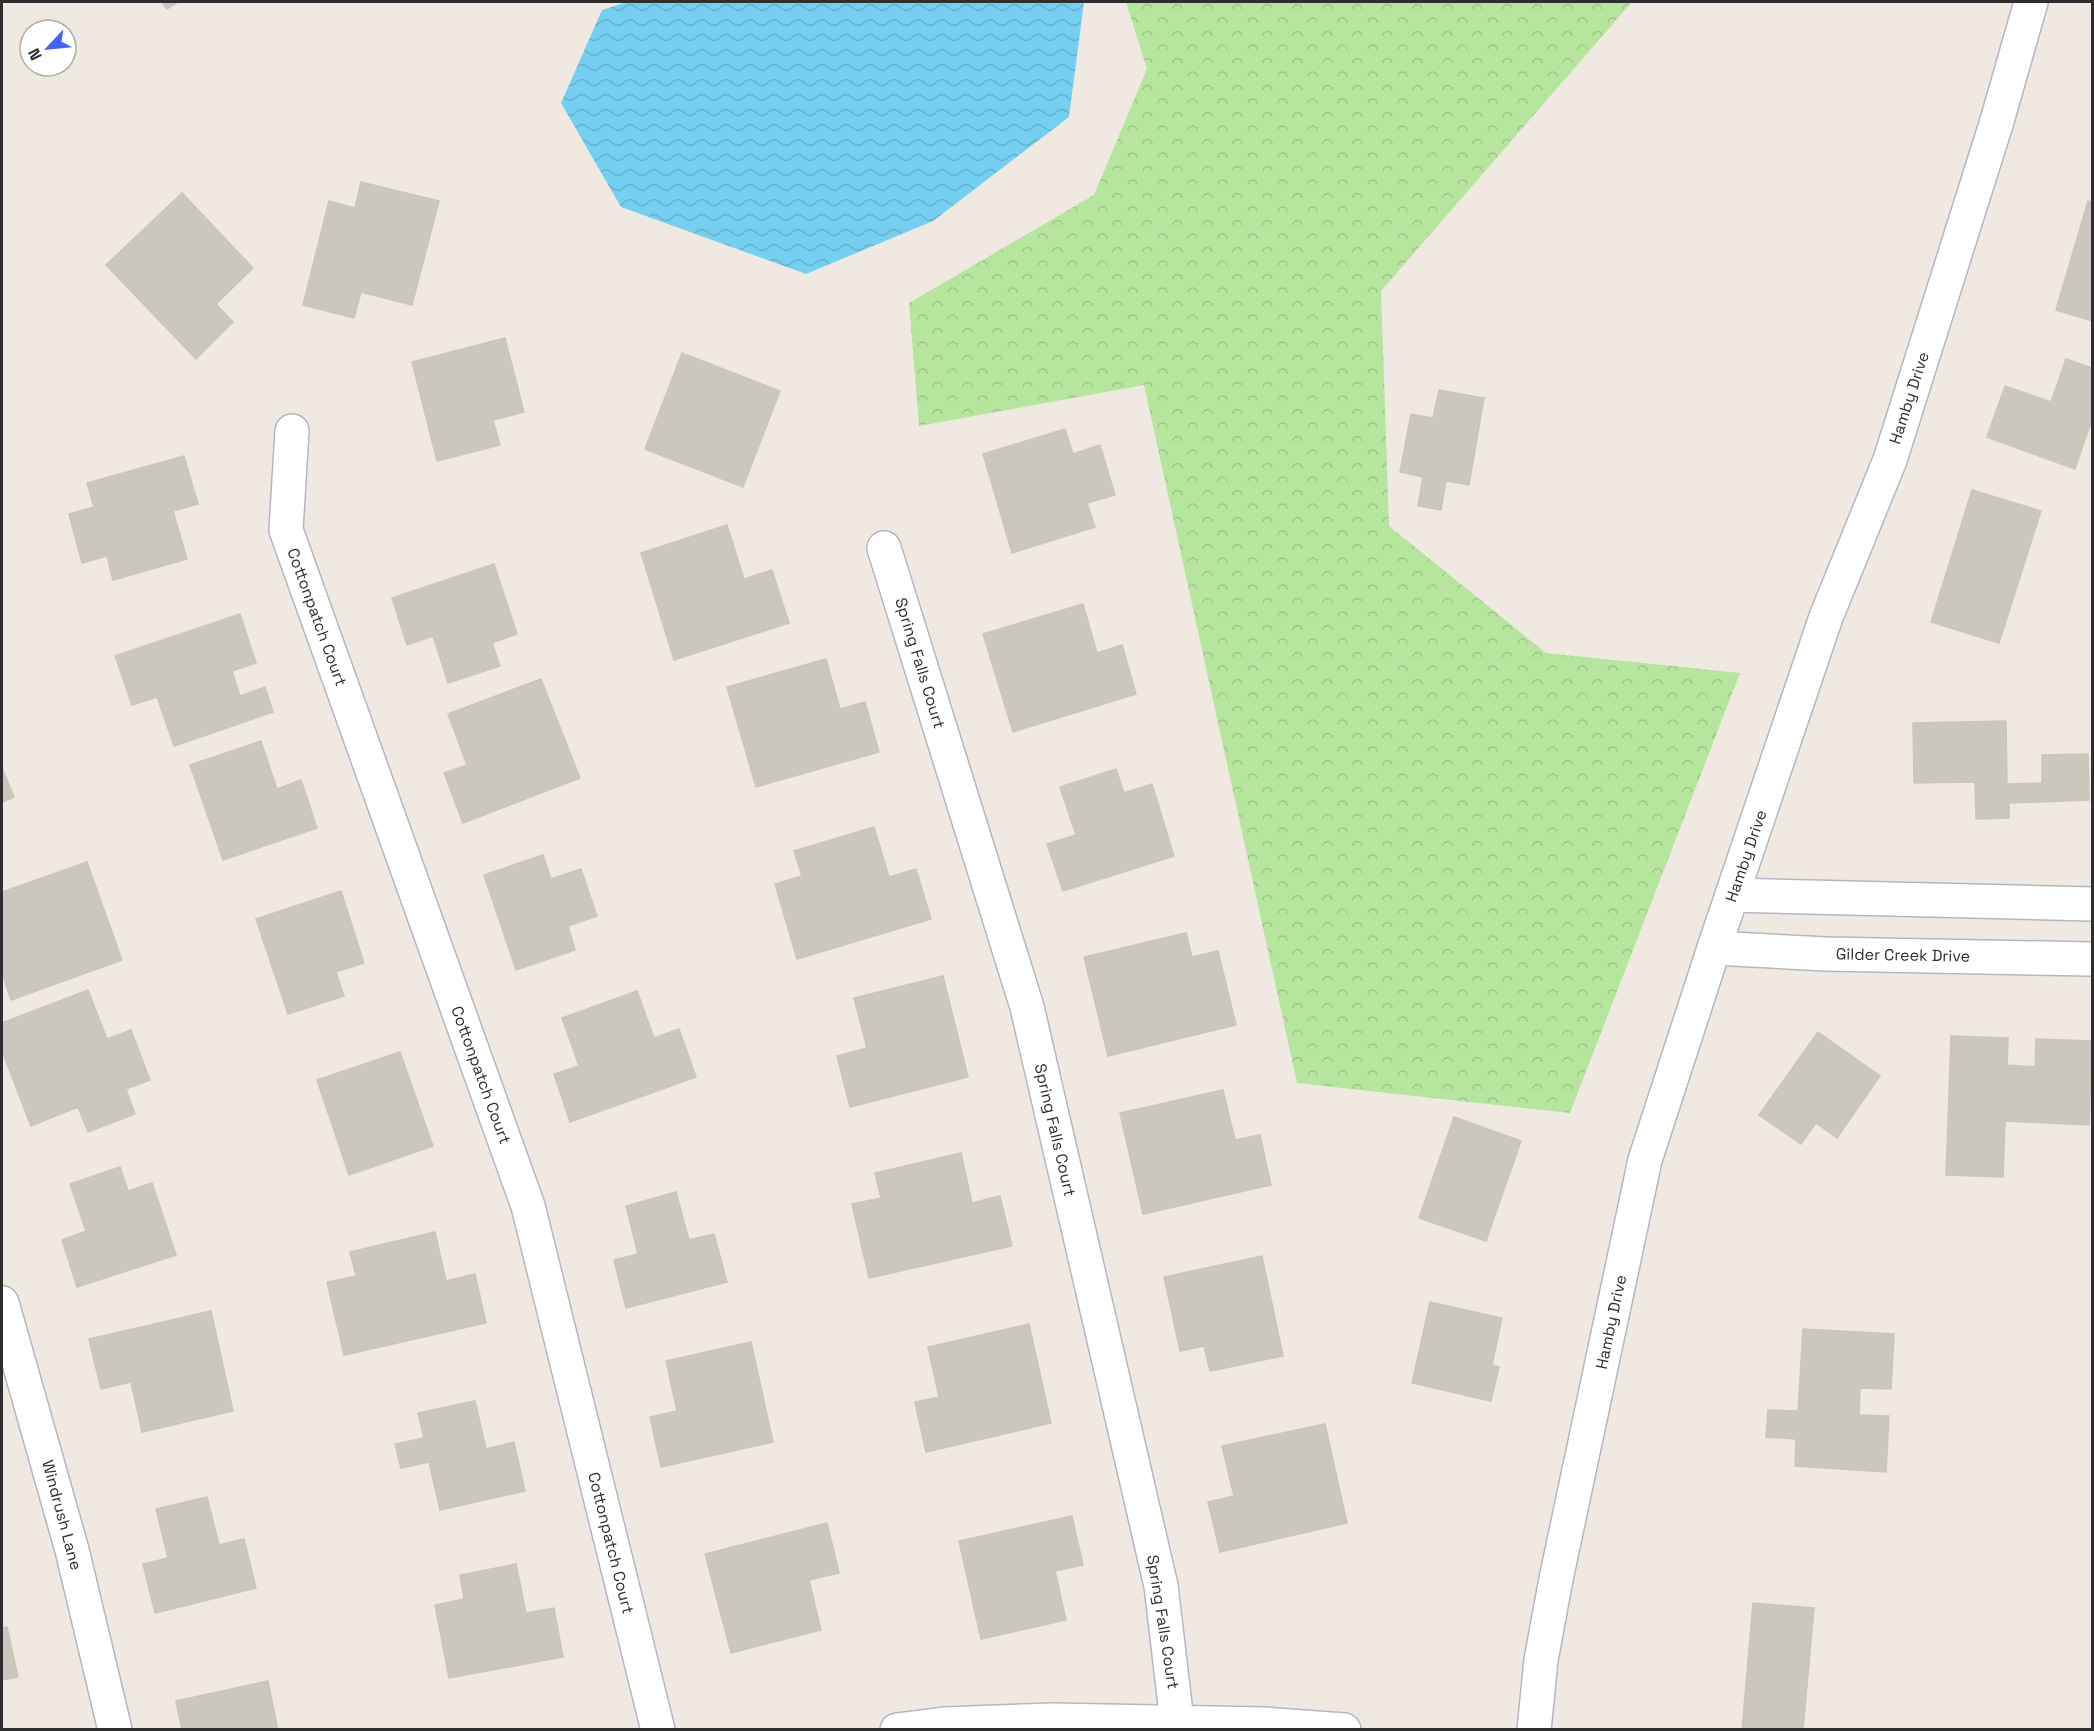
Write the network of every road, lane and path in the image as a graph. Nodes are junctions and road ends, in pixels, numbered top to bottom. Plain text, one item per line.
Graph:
1 (2031, 2) edge
2 (292, 430) dead end
3 (884, 548) dead end
4 (1732, 895) junction
5 (2092, 904) edge
6 (1714, 948) junction
7 (2092, 959) edge
8 (2, 1303) edge
9 (1178, 1726) edge
10 (115, 1730) edge
11 (658, 1730) edge
12 (897, 1730) edge
13 (1344, 1730) edge
14 (1534, 1730) edge

1 - 4 street, Hamby Drive
2 - 11 street, Cottonpatch Court
3 - 9 street, Spring Falls Court
4 - 5 street
4 - 6 street, Hamby Drive
6 - 7 street, Gilder Creek Drive
6 - 14 street, Hamby Drive
8 - 10 street, Windrush Lane
9 - 12 street
9 - 13 street

